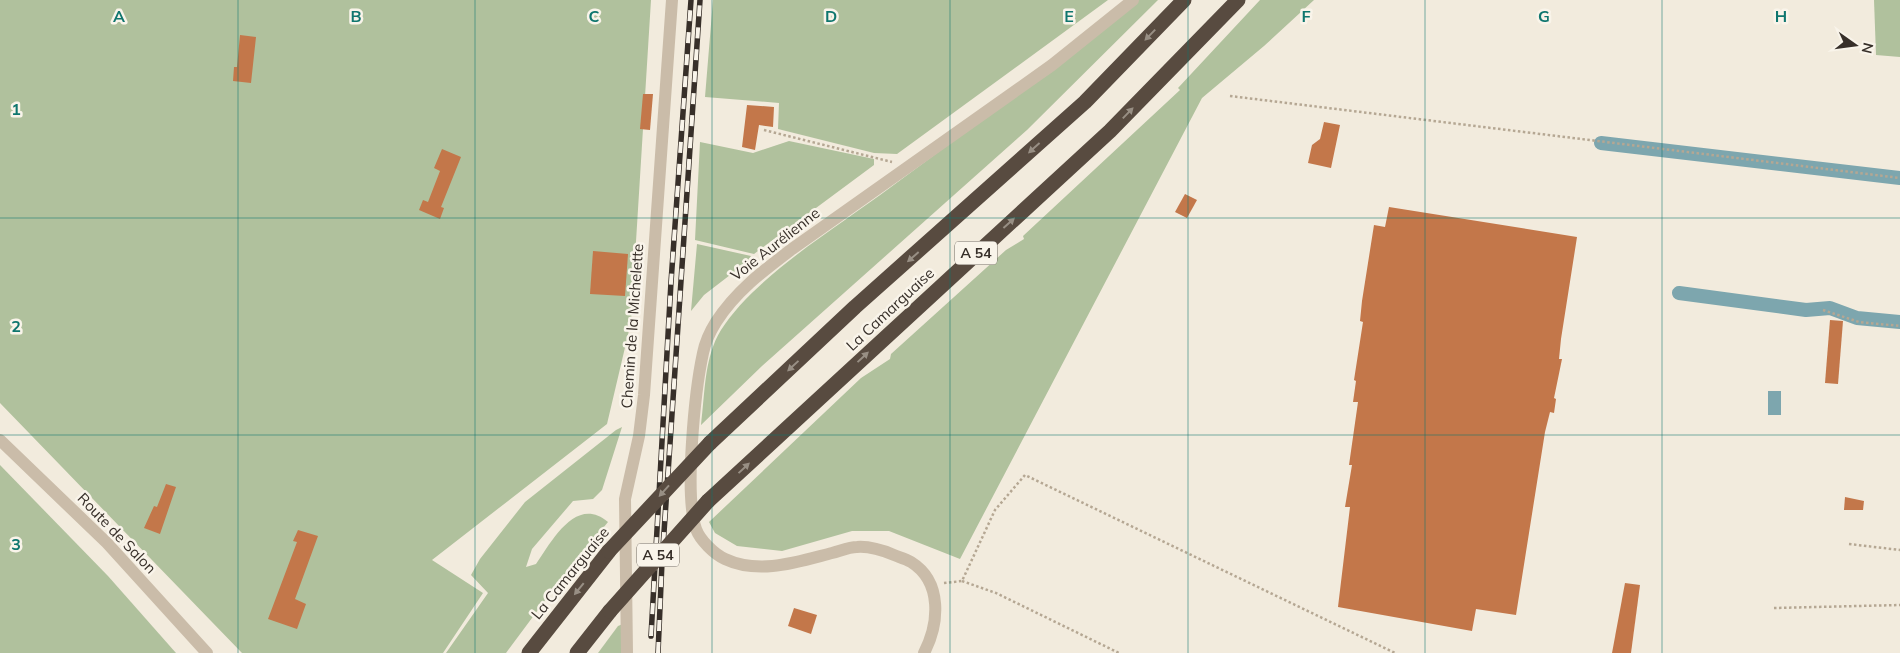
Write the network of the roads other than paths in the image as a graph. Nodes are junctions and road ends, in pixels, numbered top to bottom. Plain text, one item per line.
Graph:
1 (672, 0) edge
2 (1133, 0) edge
3 (1184, 0) edge
4 (1238, 0) edge
5 (0, 440) edge
6 (208, 653) edge
7 (529, 653) edge
8 (576, 653) edge
9 (627, 653) edge
10 (924, 653) edge

1 - 9 street, Chemin de la Michelette
2 - 10 street, Voie Aurélienne
3 -> 7 highway, La Camarguaise / A 54, bridge
8 -> 4 highway, La Camarguaise / A 54, bridge
5 - 6 street, Route de Salon

